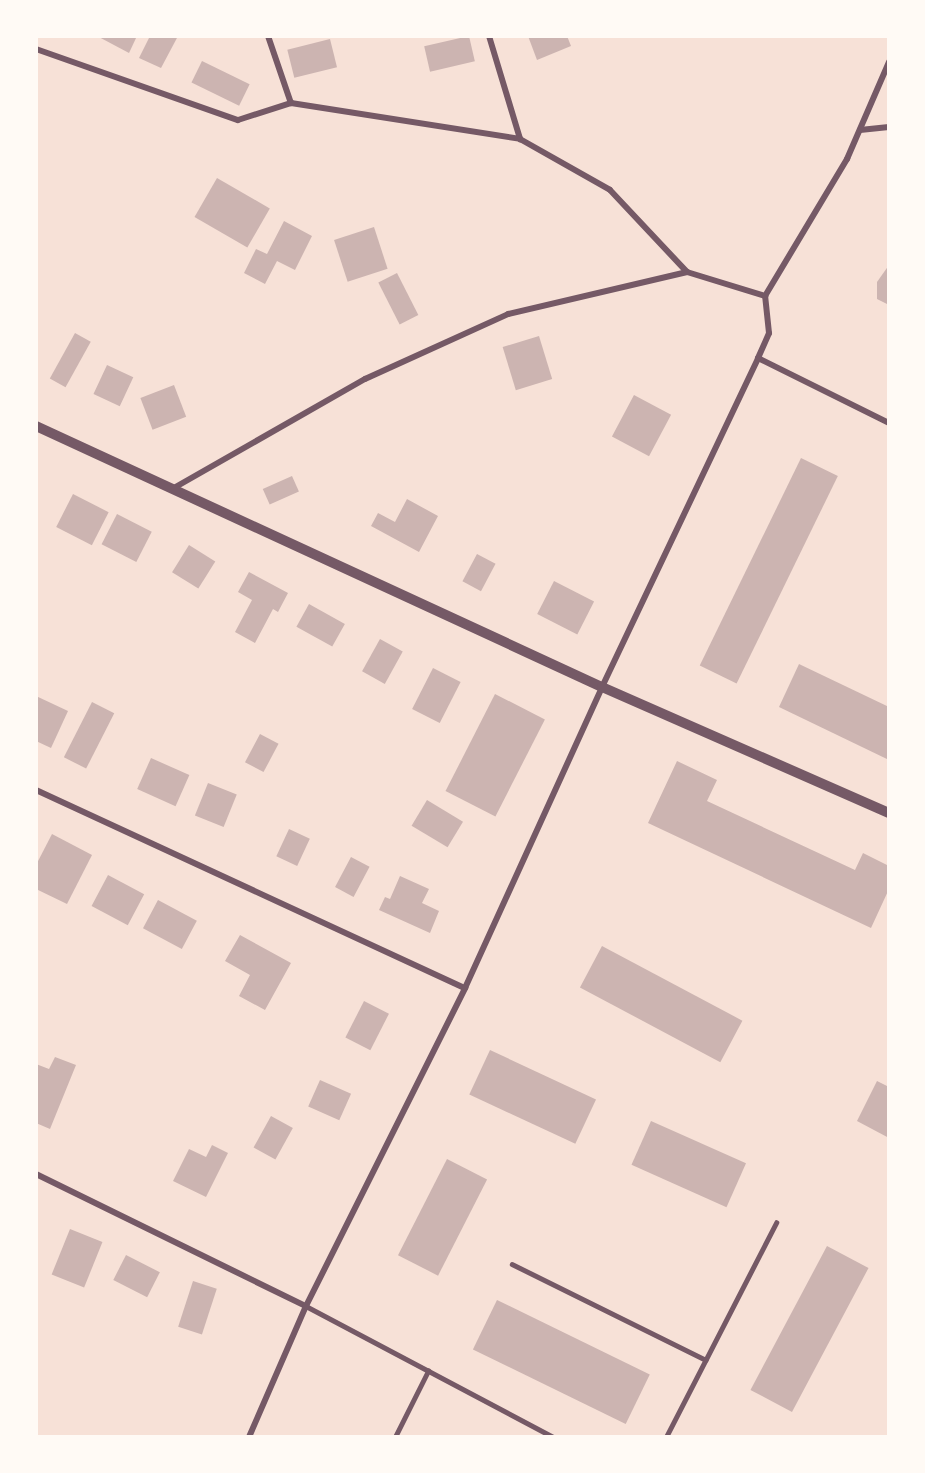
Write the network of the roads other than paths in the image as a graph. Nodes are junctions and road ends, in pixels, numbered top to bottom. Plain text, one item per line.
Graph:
1 (268, 36) edge
2 (489, 36) edge
3 (36, 49) edge
4 (889, 62) edge
5 (291, 103) junction
6 (889, 127) edge
7 (860, 130) junction
8 (520, 139) junction
9 (687, 272) junction
10 (765, 296) junction
11 (758, 358) junction
12 (889, 423) edge
13 (36, 426) edge
14 (170, 490) junction
15 (602, 687) junction
16 (36, 790) edge
17 (889, 813) edge
18 (465, 988) junction
19 (36, 1174) edge
20 (776, 1223) dead end
21 (512, 1264) dead end
22 (306, 1306) junction
23 (706, 1360) junction
24 (428, 1371) junction
25 (249, 1437) edge
26 (395, 1437) edge
27 (552, 1437) edge
28 (666, 1437) edge

1 - 5 street
2 - 8 street
3 - 5 street
4 - 7 street
5 - 8 street
6 - 7 street
7 - 10 street
8 - 9 street
9 - 10 street
9 - 14 street
10 - 11 street
11 - 12 street
11 - 15 street
13 - 14 street
14 - 15 street
15 - 17 street
15 - 18 street
16 - 18 street
18 - 22 street
19 - 22 street
20 - 23 lane
21 - 23 lane
22 - 24 lane
22 - 25 street
23 - 28 lane
24 - 26 lane
24 - 27 lane

